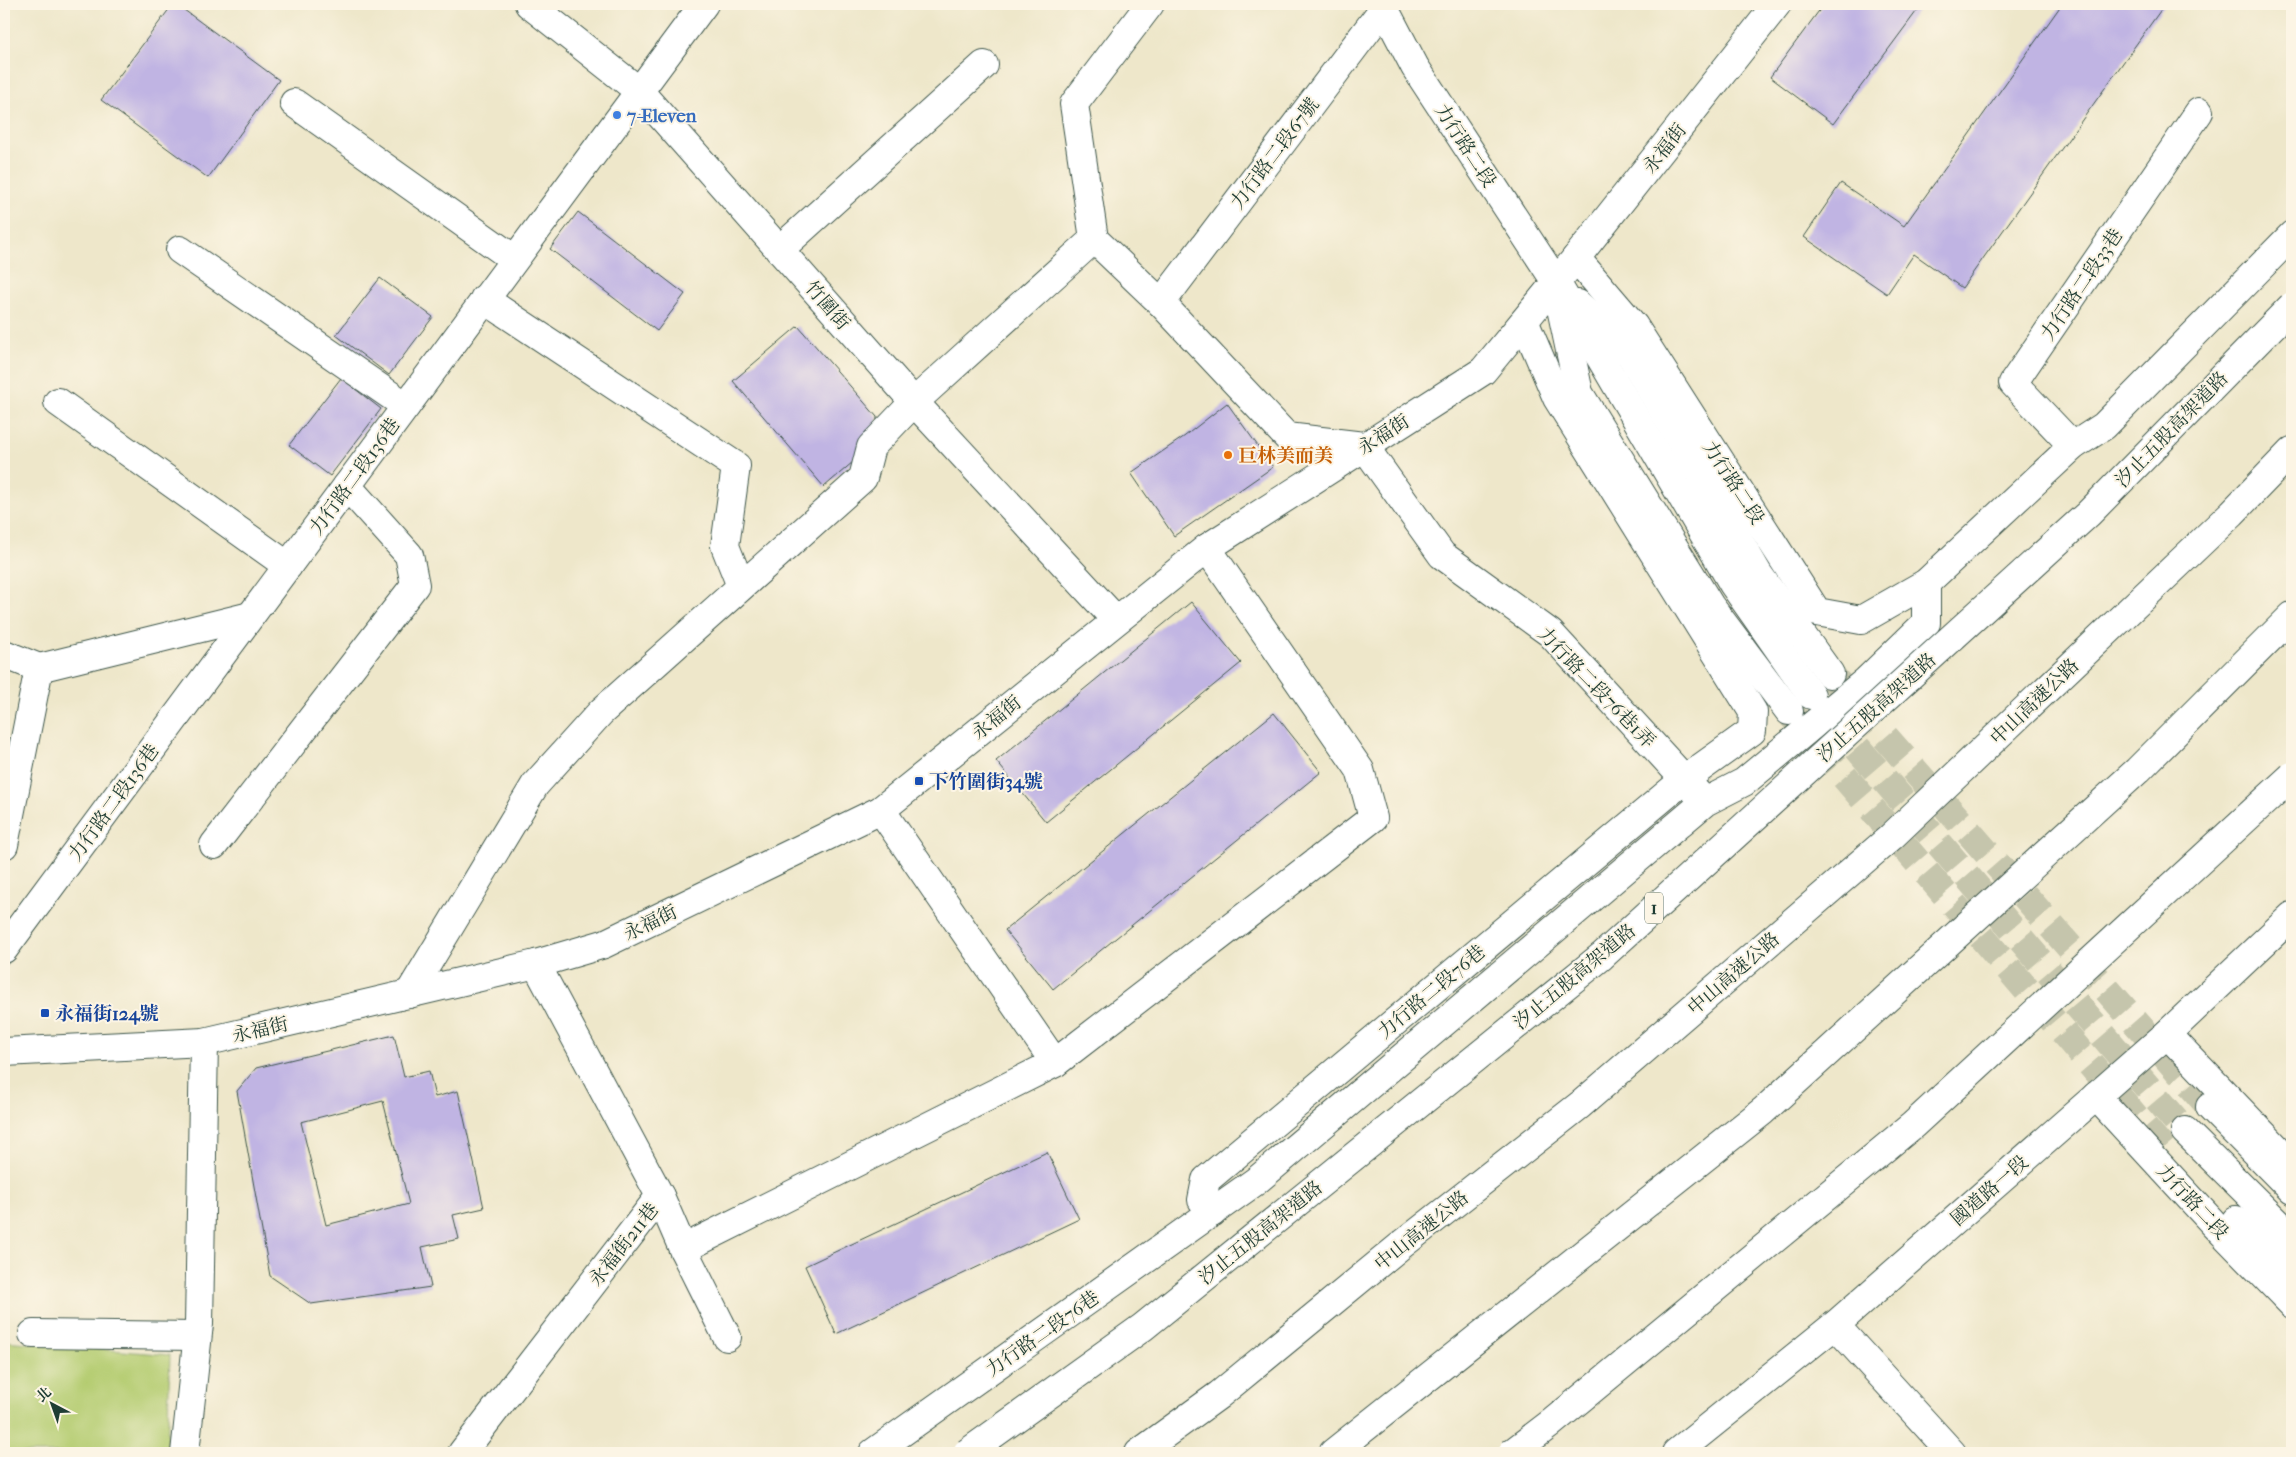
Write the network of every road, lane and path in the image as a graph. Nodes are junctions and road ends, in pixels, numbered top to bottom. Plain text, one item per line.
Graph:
1 (529, 4) edge
2 (704, 4) edge
3 (1150, 4) edge
4 (1777, 4) edge
5 (1385, 5) edge
6 (984, 65) dead end
7 (639, 91) junction
8 (294, 103) dead end
9 (2199, 112) dead end
10 (2292, 236) edge
11 (1094, 239) junction
12 (180, 250) dead end
13 (779, 250) junction
14 (1576, 258) junction
15 (514, 259) junction
16 (1556, 282) junction
17 (484, 299) junction
18 (1161, 303) junction
19 (2292, 306) edge
20 (1525, 323) junction
21 (58, 402) dead end
22 (914, 402) junction
23 (406, 406) junction
24 (1364, 446) junction
25 (2073, 446) junction
26 (2292, 451) edge
27 (347, 486) junction
28 (1207, 548) junction
29 (288, 566) junction
30 (1926, 583) junction
31 (741, 586) junction
32 (250, 616) junction
33 (2292, 616) edge
34 (1116, 620) junction
35 (4, 654) edge
36 (39, 668) junction
37 (1830, 674) tunnel mouth
38 (1811, 695) tunnel mouth
39 (1789, 711) tunnel mouth
40 (2292, 776) edge
41 (1685, 779) junction
42 (1705, 802) junction
43 (881, 810) junction
44 (4, 845) edge
45 (214, 845) dead end
46 (2292, 916) edge
47 (4, 949) edge
48 (536, 964) junction
49 (408, 994) junction
50 (2167, 1034) junction
51 (204, 1042) junction
52 (4, 1052) edge
53 (1055, 1063) junction
54 (2096, 1096) junction
55 (2210, 1107) tunnel mouth
56 (2185, 1131) tunnel mouth
57 (2163, 1149) tunnel mouth
58 (2292, 1164) edge
59 (2292, 1190) edge
60 (660, 1196) junction
61 (1212, 1213) junction
62 (2292, 1237) edge
63 (683, 1249) junction
64 (2292, 1273) edge
65 (2292, 1304) edge
66 (1835, 1325) junction
67 (33, 1334) dead end
68 (197, 1336) junction
69 (727, 1337) dead end
70 (185, 1453) edge
71 (462, 1453) edge
72 (872, 1453) edge
73 (967, 1453) edge
74 (1139, 1453) edge
75 (1333, 1453) edge
76 (1512, 1453) edge
77 (1676, 1453) edge
78 (1952, 1453) edge

1 - 7 main road, 竹圍街
2 - 7 main road, 力行路二段136巷
3 - 11 main road
4 - 14 main road, 永福街
5 - 16 main road, 力行路二段
5 - 18 main road, 力行路二段67號
6 - 13 main road
7 - 13 main road, 竹圍街
7 - 15 main road, 力行路二段136巷
8 - 15 main road
9 - 25 main road, 力行路二段33巷
10 - 25 main road
11 - 18 main road
11 - 22 main road
12 - 23 main road
13 - 22 main road, 竹圍街
14 - 16 main road, 永福街
14 - 30 main road, 力行路二段
15 - 17 main road, 力行路二段136巷
16 - 20 main road, 永福街
16 - 37 main road, 力行路二段
16 - 38 main road, 力行路二段
16 - 39 main road, 力行路二段
17 - 23 main road, 力行路二段136巷
17 - 31 main road
18 - 24 main road
19 - 73 main road, 汐止五股高架道路 / 1, bridge
20 - 24 main road, 永福街
20 - 41 main road, 力行路二段76巷
21 - 29 main road
22 - 31 main road
22 - 34 main road, 竹圍街
23 - 27 main road, 力行路二段136巷
24 - 28 main road, 永福街
24 - 41 main road, 力行路二段76巷1弄
25 - 30 main road
26 - 74 main road, 中山高速公路
27 - 29 main road, 力行路二段136巷
27 - 45 main road
28 - 34 main road, 永福街
28 - 53 main road
29 - 32 main road, 力行路二段136巷
30 - 42 main road, 力行路二段76巷
31 - 49 main road
32 - 36 main road
32 - 47 main road, 力行路二段136巷
33 - 75 main road
34 - 43 main road, 永福街
35 - 36 main road
36 - 44 main road
40 - 76 main road, bridge
41 - 42 main road, 力行路二段76巷1弄
41 - 61 main road, 力行路二段76巷
42 - 61 main road, 力行路二段76巷
43 - 48 main road, 永福街
43 - 53 main road
46 - 50 main road, 國道路一段
48 - 49 main road, 永福街
48 - 60 main road, 永福街211巷
49 - 51 main road, 永福街
50 - 54 main road, 國道路一段
50 - 58 main road
51 - 52 main road, 永福街
51 - 68 main road
53 - 63 main road
54 - 65 main road, 力行路二段
54 - 66 main road, 國道路一段
55 - 59 main road
56 - 62 main road
57 - 64 main road, 力行路二段
60 - 63 main road
60 - 71 main road, 永福街211巷
61 - 72 main road, 力行路二段76巷
63 - 69 main road
66 - 77 main road, 國道路一段
66 - 78 main road
67 - 68 main road
68 - 70 main road

